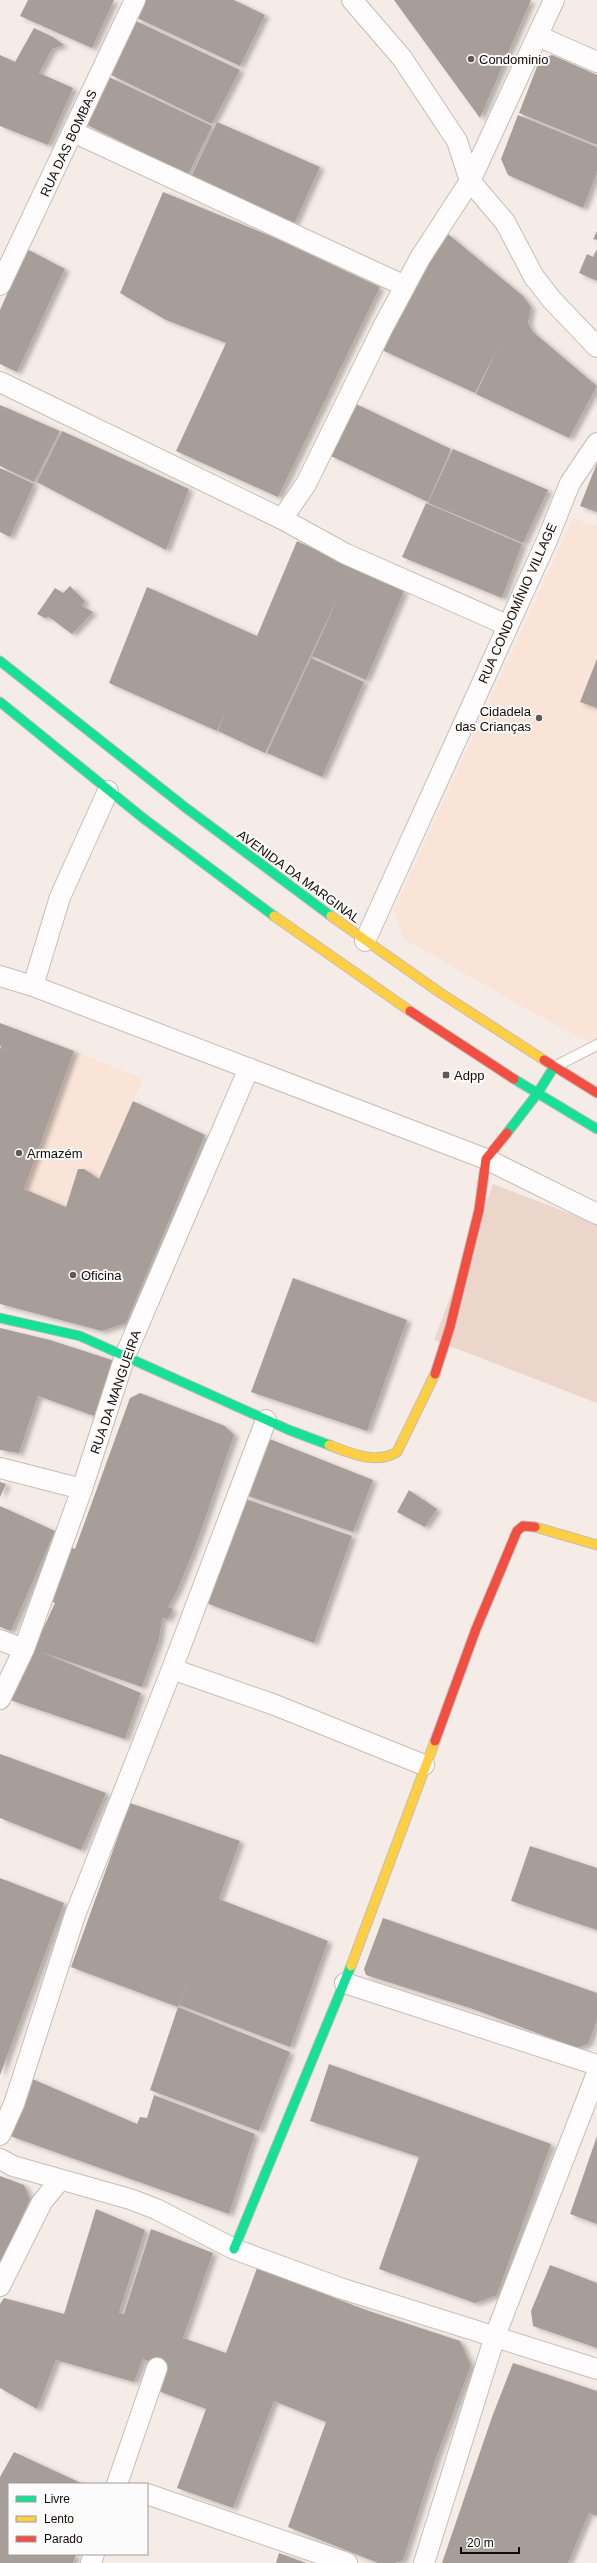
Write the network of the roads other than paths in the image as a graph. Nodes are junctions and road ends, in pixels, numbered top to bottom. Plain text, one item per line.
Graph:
1 (134, 0) edge
2 (352, 0) edge
3 (554, 0) edge
4 (538, 36) junction
5 (597, 62) edge
6 (73, 132) junction
7 (470, 181) junction
8 (0, 285) edge
9 (405, 286) junction
10 (597, 347) edge
11 (0, 382) edge
12 (597, 443) edge
13 (282, 519) junction
14 (508, 625) junction
15 (0, 661) edge
16 (0, 702) edge
17 (108, 791) junction
18 (365, 941) junction
19 (0, 976) edge
20 (33, 986) junction
21 (597, 1045) edge
22 (554, 1067) junction
23 (249, 1068) junction
24 (597, 1093) edge
25 (537, 1094) junction
26 (597, 1129) edge
27 (486, 1159) junction
28 (597, 1214) edge
29 (0, 1318) edge
30 (125, 1356) junction
31 (266, 1420) junction
32 (0, 1468) edge
33 (82, 1489) junction
34 (597, 1545) edge
35 (0, 1640) edge
36 (24, 1648) junction
37 (172, 1669) junction
38 (0, 1699) edge
39 (424, 1765) junction
40 (345, 1983) junction
41 (597, 2065) edge
42 (597, 2073) edge
43 (0, 2134) edge
44 (0, 2159) edge
45 (60, 2180) junction
46 (234, 2249) junction
47 (0, 2286) edge
48 (495, 2336) junction
49 (157, 2368) dead end
50 (597, 2369) edge
51 (118, 2483) edge
52 (148, 2494) edge
53 (347, 2563) edge
54 (424, 2563) edge

1 - 6 street, RUA DAS BOMBAS
2 - 7 street
3 - 4 street
4 - 5 street
4 - 7 street
6 - 8 street, RUA DAS BOMBAS
6 - 9 street
7 - 9 street
7 - 10 street
9 - 13 street
11 - 13 street
12 - 14 street, RUA CONDOMÍNIO VILLAGE
13 - 14 street
14 - 18 street, RUA CONDOMÍNIO VILLAGE
15 - 18 street, AVENIDA DA MARGINAL
16 - 17 street
17 - 20 street
17 - 25 street
18 - 22 street, AVENIDA DA MARGINAL
19 - 20 street
20 - 23 street
21 - 22 lane
22 - 24 street, AVENIDA DA MARGINAL
22 - 25 street
23 - 27 street
23 - 30 street, RUA DA MANGUEIRA
25 - 26 street
25 - 27 street
27 - 28 street
27 - 31 street
29 - 30 street
30 - 31 street
30 - 33 street, RUA DA MANGUEIRA
31 - 37 street
32 - 33 street
33 - 36 street, RUA DA MANGUEIRA
34 - 39 street
35 - 36 street
36 - 38 street, RUA DA MANGUEIRA
37 - 39 street
37 - 43 street
39 - 40 street
40 - 41 street
40 - 46 street
42 - 48 street
44 - 45 street
45 - 46 street
45 - 47 street
46 - 48 street
48 - 50 street
48 - 54 street
49 - 51 street
52 - 53 street

